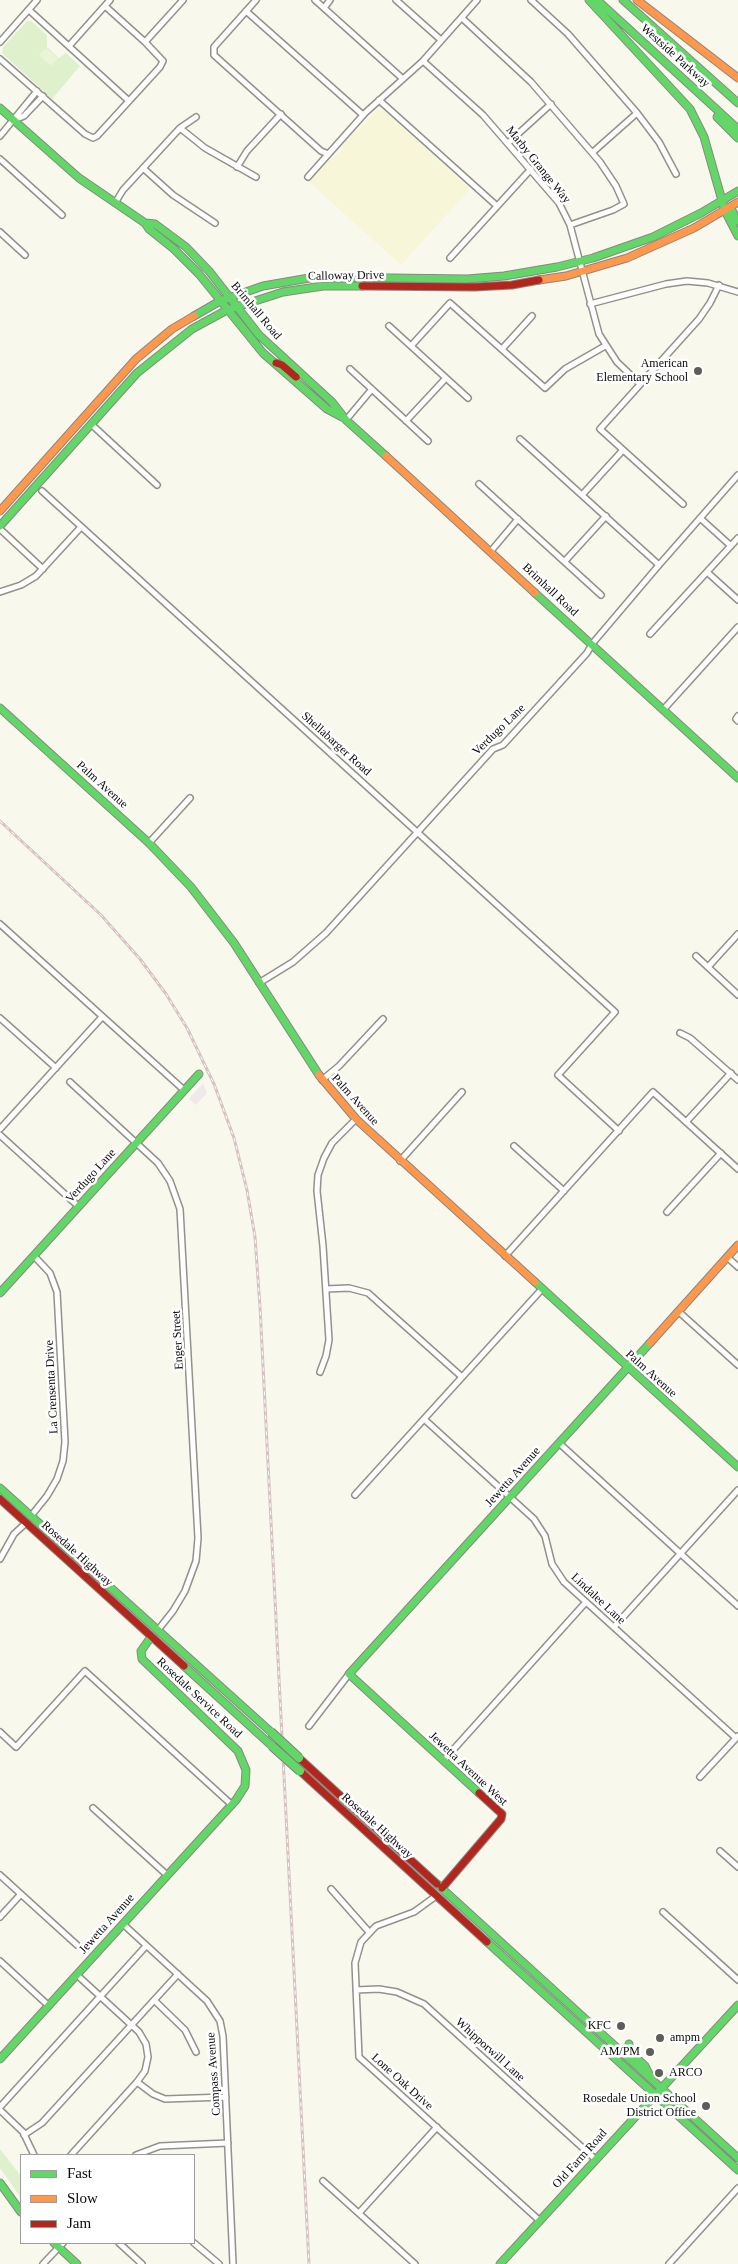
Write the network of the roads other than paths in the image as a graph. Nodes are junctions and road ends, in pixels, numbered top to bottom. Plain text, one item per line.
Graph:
1 (38, 0) edge
2 (110, 0) edge
3 (183, 0) edge
4 (256, 0) edge
5 (315, 0) edge
6 (330, 0) edge
7 (478, 0) edge
8 (531, 0) edge
9 (589, 0) edge
10 (597, 0) edge
11 (623, 0) edge
12 (636, 0) edge
13 (400, 1) edge
14 (105, 6) junction
15 (324, 8) junction
16 (29, 10) junction
17 (246, 11) junction
18 (462, 18) junction
19 (441, 40) junction
20 (667, 40) junction
21 (0, 42) edge
22 (145, 42) junction
23 (69, 46) junction
24 (0, 59) edge
25 (661, 60) junction
26 (423, 61) junction
27 (738, 78) edge
28 (403, 79) junction
29 (37, 91) junction
30 (43, 96) junction
31 (738, 96) edge
32 (129, 100) junction
33 (380, 100) junction
34 (738, 103) edge
35 (551, 104) junction
36 (0, 108) edge
37 (638, 113) junction
38 (280, 114) junction
39 (363, 115) junction
40 (196, 117) dead end
41 (14, 120) junction
42 (180, 128) junction
43 (738, 129) edge
44 (0, 136) edge
45 (738, 138) edge
46 (508, 142) junction
47 (593, 152) junction
48 (328, 154) junction
49 (0, 159) edge
50 (237, 167) junction
51 (143, 168) junction
52 (531, 169) junction
53 (676, 174) dead end
54 (256, 177) dead end
55 (308, 177) dead end
56 (738, 191) edge
57 (723, 201) junction
58 (115, 202) junction
59 (738, 202) edge
60 (497, 206) junction
61 (728, 209) junction
62 (62, 215) dead end
63 (738, 221) edge
64 (145, 223) junction
65 (215, 223) dead end
66 (570, 225) junction
67 (0, 232) edge
68 (738, 236) edge
69 (25, 255) dead end
70 (450, 258) dead end
71 (579, 261) junction
72 (582, 272) junction
73 (356, 276) junction
74 (388, 277) junction
75 (354, 285) junction
76 (719, 286) junction
77 (310, 287) junction
78 (738, 292) edge
79 (230, 298) junction
80 (220, 301) junction
81 (590, 304) junction
82 (237, 306) junction
83 (227, 310) junction
84 (532, 316) dead end
85 (389, 326) dead end
86 (158, 340) junction
87 (411, 346) junction
88 (605, 346) junction
89 (502, 349) junction
90 (274, 364) junction
91 (350, 369) dead end
92 (133, 378) junction
93 (446, 378) junction
94 (114, 383) junction
95 (640, 384) junction
96 (316, 387) junction
97 (372, 389) junction
98 (468, 398) dead end
99 (346, 420) junction
100 (406, 421) junction
101 (91, 424) junction
102 (520, 439) dead end
103 (428, 441) dead end
104 (623, 450) junction
105 (738, 475) edge
106 (479, 484) dead end
107 (157, 485) dead end
108 (42, 491) dead end
109 (582, 495) junction
110 (683, 504) dead end
111 (0, 511) edge
112 (606, 516) junction
113 (700, 518) junction
114 (518, 519) junction
115 (81, 527) junction
116 (0, 528) edge
117 (738, 538) edge
118 (731, 546) junction
119 (491, 551) junction
120 (565, 562) junction
121 (659, 565) junction
122 (43, 569) junction
123 (707, 572) junction
124 (0, 592) edge
125 (601, 595) dead end
126 (738, 600) edge
127 (738, 627) edge
128 (650, 634) dead end
129 (592, 644) junction
130 (0, 708) edge
131 (663, 710) junction
132 (738, 778) edge
133 (190, 798) dead end
134 (418, 832) junction
135 (148, 843) junction
136 (0, 924) edge
137 (738, 934) edge
138 (696, 956) dead end
139 (708, 967) junction
140 (259, 983) junction
141 (738, 994) edge
142 (102, 1017) junction
143 (0, 1018) edge
144 (383, 1019) dead end
145 (680, 1033) dead end
146 (56, 1068) junction
147 (730, 1073) junction
148 (199, 1074) dead end
149 (322, 1080) junction
150 (738, 1080) edge
151 (70, 1082) dead end
152 (184, 1090) junction
153 (462, 1092) dead end
154 (356, 1119) junction
155 (686, 1122) junction
156 (0, 1130) edge
157 (619, 1131) junction
158 (0, 1135) edge
159 (137, 1142) junction
160 (514, 1146) dead end
161 (721, 1153) junction
162 (400, 1161) junction
163 (738, 1169) edge
164 (564, 1191) junction
165 (78, 1206) junction
166 (667, 1212) dead end
167 (738, 1245) edge
168 (34, 1256) junction
169 (505, 1256) junction
170 (727, 1257) junction
171 (738, 1267) edge
172 (326, 1289) junction
173 (542, 1289) junction
174 (0, 1293) edge
175 (678, 1311) junction
176 (738, 1365) edge
177 (627, 1368) junction
178 (320, 1372) dead end
179 (462, 1377) junction
180 (424, 1419) junction
181 (559, 1443) junction
182 (738, 1467) edge
183 (0, 1488) edge
184 (738, 1490) edge
185 (355, 1495) dead end
186 (510, 1497) junction
187 (0, 1498) edge
188 (31, 1516) junction
189 (26, 1524) junction
190 (681, 1554) junction
191 (0, 1559) edge
192 (81, 1561) junction
193 (107, 1597) junction
194 (586, 1602) junction
195 (738, 1606) edge
196 (614, 1627) junction
197 (158, 1630) junction
198 (151, 1637) junction
199 (349, 1674) junction
200 (228, 1693) junction
201 (309, 1726) dead end
202 (0, 1732) edge
203 (737, 1737) edge
204 (444, 1760) junction
205 (700, 1777) dead end
206 (232, 1805) junction
207 (93, 1808) dead end
208 (358, 1824) junction
209 (720, 1851) dead end
210 (738, 1868) edge
211 (0, 1875) edge
212 (167, 1875) junction
213 (442, 1888) junction
214 (331, 1889) dead end
215 (21, 1894) junction
216 (436, 1896) junction
217 (663, 1912) dead end
218 (0, 1917) edge
219 (122, 1924) junction
220 (369, 1932) junction
221 (490, 1932) junction
222 (77, 1945) dead end
223 (146, 1946) junction
224 (0, 1961) edge
225 (178, 1974) junction
226 (77, 1975) junction
227 (738, 1980) edge
228 (537, 1987) junction
229 (356, 1990) junction
230 (100, 1996) junction
231 (154, 2000) junction
232 (738, 2005) edge
233 (49, 2006) junction
234 (132, 2025) junction
235 (594, 2026) junction
236 (629, 2044) dead end
237 (196, 2052) dead end
238 (0, 2059) edge
239 (652, 2080) junction
240 (138, 2082) junction
241 (661, 2087) junction
242 (654, 2094) junction
243 (226, 2096) junction
244 (0, 2108) edge
245 (437, 2127) junction
246 (24, 2135) junction
247 (228, 2143) junction
248 (714, 2148) junction
249 (34, 2154) edge
250 (72, 2154) edge
251 (139, 2154) edge
252 (738, 2158) edge
253 (595, 2159) junction
254 (738, 2165) edge
255 (738, 2170) edge
256 (323, 2180) dead end
257 (0, 2183) edge
258 (738, 2188) edge
259 (20, 2211) edge
260 (359, 2213) junction
261 (540, 2221) junction
262 (58, 2244) edge
263 (120, 2244) edge
264 (195, 2244) edge
265 (44, 2264) edge
266 (77, 2264) edge
267 (142, 2264) edge
268 (219, 2264) edge
269 (233, 2264) edge
270 (415, 2264) edge
271 (500, 2264) edge
272 (669, 2264) edge

1 - 16 street
2 - 14 street
3 - 22 street
4 - 17 street
5 - 15 street
6 - 15 street
7 - 18 street
8 - 37 street
9 - 57 main road
10 - 25 main road, Westside Parkway
11 - 20 main road, Westside Parkway
12 - 27 main road
13 - 19 street
14 - 22 street
14 - 23 street
15 - 28 street
16 - 21 street
16 - 23 street
17 - 38 street
17 - 39 street
18 - 19 street
18 - 35 street
19 - 26 street
20 - 31 main road
20 - 34 main road, Westside Parkway
22 - 32 street
23 - 32 street
24 - 29 street
25 - 43 main road, Westside Parkway
25 - 45 main road
26 - 28 street
26 - 46 street, Marby Grange Way
28 - 33 street
29 - 30 street
29 - 41 street
30 - 32 street
30 - 41 street
33 - 39 street
33 - 60 street
35 - 46 street
35 - 47 street
36 - 41 main road, Brimhall Road
37 - 47 street
37 - 53 street
38 - 48 street
38 - 50 street
39 - 48 street
40 - 42 street
41 - 44 street
41 - 58 main road, Brimhall Road
42 - 50 street
42 - 51 street
46 - 52 street, Marby Grange Way
47 - 66 street
48 - 55 street
49 - 62 street
50 - 54 street
51 - 58 street
51 - 65 street
52 - 60 street
52 - 66 street, Marby Grange Way
56 - 57 main road, Calloway Drive
57 - 61 main road
57 - 71 main road, Calloway Drive
58 - 64 main road, Brimhall Road
59 - 61 main road, Calloway Drive
60 - 70 street
61 - 63 main road
61 - 68 main road
61 - 72 main road, Calloway Drive
64 - 79 main road, Brimhall Road
64 - 80 main road, Brimhall Road
66 - 71 street, Marby Grange Way
67 - 69 street
71 - 72 street, Marby Grange Way
71 - 74 main road, Calloway Drive
72 - 75 main road, Calloway Drive
72 - 81 street, Marby Grange Way
73 - 74 main road, Calloway Drive
73 - 77 main road
73 - 79 main road, Calloway Drive
74 - 75 main road
75 - 77 main road, Calloway Drive
76 - 78 street
76 - 81 street
76 - 95 street
77 - 82 main road, Calloway Drive
79 - 80 main road, Calloway Drive
79 - 82 main road, Brimhall Road
80 - 83 main road, Brimhall Road
80 - 86 main road, Calloway Drive
81 - 88 street, Marby Grange Way
82 - 83 main road, Calloway Drive
82 - 96 main road, Brimhall Road
83 - 90 main road, Brimhall Road
83 - 92 main road, Calloway Drive
84 - 89 street
85 - 87 street
86 - 92 main road
86 - 94 main road, Calloway Drive
87 - 89 street
87 - 93 street
88 - 89 street
88 - 95 street, Marby Grange Way
90 - 96 main road
90 - 99 main road, Brimhall Road
91 - 97 street
92 - 101 main road, Calloway Drive
93 - 98 street
93 - 100 street
94 - 101 main road
94 - 111 main road, Calloway Drive
95 - 104 street
96 - 99 main road, Brimhall Road
97 - 99 street
97 - 100 street
99 - 119 main road, Brimhall Road
100 - 103 street
101 - 107 street
101 - 116 main road, Calloway Drive
102 - 109 street
104 - 109 street
104 - 110 street
105 - 113 street, Verdugo Lane
106 - 114 street
108 - 115 street, Shellabarger Road
109 - 112 street
112 - 120 street
112 - 121 street
113 - 118 street
113 - 121 street, Verdugo Lane
114 - 119 street
114 - 120 street
115 - 122 street
115 - 134 street, Shellabarger Road
116 - 122 street
117 - 118 street
118 - 123 street
119 - 129 main road, Brimhall Road
120 - 125 street
121 - 129 street, Verdugo Lane
122 - 124 street
123 - 126 street
123 - 128 street
127 - 131 street
129 - 131 main road, Brimhall Road
129 - 134 street, Verdugo Lane
130 - 135 main road, Palm Avenue
131 - 132 main road, Brimhall Road
133 - 135 street
134 - 140 street, Verdugo Lane
134 - 157 street, Shellabarger Road
135 - 140 main road, Palm Avenue
136 - 142 street
137 - 139 street
138 - 139 street
139 - 141 street
140 - 149 main road, Palm Avenue
142 - 146 street
142 - 152 street
143 - 146 street
144 - 149 street
145 - 147 street
146 - 156 street
147 - 150 street
147 - 155 street
148 - 152 main road, Verdugo Lane
149 - 154 main road, Palm Avenue
151 - 159 street, Enger Street
152 - 159 main road, Verdugo Lane
153 - 162 street
154 - 162 main road, Palm Avenue
154 - 172 street
155 - 157 street
155 - 161 street
157 - 164 street
158 - 165 street
159 - 165 main road, Verdugo Lane
159 - 197 street, Enger Street
160 - 164 street
161 - 163 street
161 - 166 street
162 - 169 main road, Palm Avenue
164 - 169 street
165 - 168 main road, Verdugo Lane
167 - 170 main road, Jewetta Avenue
168 - 174 main road, Verdugo Lane
168 - 188 street, La Crensenta Drive
169 - 173 main road, Palm Avenue
170 - 171 street
170 - 175 main road, Jewetta Avenue
172 - 178 street
172 - 179 street
173 - 177 main road, Palm Avenue
173 - 179 street
175 - 176 street
175 - 177 main road, Jewetta Avenue
177 - 181 main road, Jewetta Avenue
177 - 182 main road, Palm Avenue
179 - 180 street
180 - 185 street
180 - 186 street, Lindalee Lane
181 - 186 main road, Jewetta Avenue
181 - 190 street
183 - 188 main road, Rosedale Highway
184 - 190 street
186 - 194 street, Lindalee Lane
186 - 199 main road, Jewetta Avenue
187 - 188 main road
187 - 189 main road, Rosedale Highway
188 - 192 main road, Rosedale Highway
189 - 191 street
189 - 192 main road
189 - 193 main road, Rosedale Highway
190 - 195 street
190 - 196 street
192 - 197 main road, Rosedale Highway
193 - 197 main road
193 - 198 main road, Rosedale Highway
194 - 196 street, Lindalee Lane
194 - 204 street
196 - 203 street, Lindalee Lane
197 - 200 main road, Rosedale Highway
198 - 200 main road
198 - 206 main road, Rosedale Service Road
198 - 208 main road, Rosedale Highway, bridge
199 - 201 street, Jewetta Avenue
199 - 204 main road, Jewetta Avenue West
200 - 213 main road, Rosedale Highway, bridge
202 - 206 street
203 - 205 street
204 - 213 main road, Jewetta Avenue West
206 - 212 main road, Jewetta Avenue
207 - 212 street
208 - 213 main road
208 - 216 main road, Rosedale Highway
209 - 210 street
211 - 215 street
212 - 219 main road, Jewetta Avenue
213 - 221 main road, Rosedale Highway
214 - 220 street
215 - 218 street
215 - 222 street
216 - 220 street, Lone Oak Drive
216 - 221 main road
216 - 228 main road, Rosedale Highway
217 - 227 street
219 - 223 street, Compass Avenue
219 - 226 main road, Jewetta Avenue
220 - 229 street, Lone Oak Drive
221 - 235 main road, Rosedale Highway
223 - 225 street, Compass Avenue
223 - 230 street
224 - 233 street
225 - 231 street
225 - 243 street, Compass Avenue
226 - 230 street
226 - 233 main road, Jewetta Avenue
228 - 235 main road
228 - 242 main road, Rosedale Highway
229 - 245 street, Lone Oak Drive
229 - 253 street, Whipporwill Lane
230 - 234 street
230 - 244 street
231 - 234 street
231 - 237 street
232 - 241 main road, Old Farm Road
233 - 238 main road, Jewetta Avenue
234 - 240 street
234 - 246 street
235 - 239 main road, Rosedale Highway
236 - 239 main road
239 - 241 main road, Rosedale Highway
240 - 243 street
240 - 250 street
241 - 242 main road, Old Farm Road
241 - 252 main road, Rosedale Highway
242 - 248 main road, Rosedale Highway
242 - 253 main road, Old Farm Road
243 - 247 street, Compass Avenue
244 - 246 street
245 - 260 street
245 - 261 street, Lone Oak Drive
246 - 249 street
247 - 251 street
247 - 269 street, Compass Avenue
248 - 254 main road
248 - 255 main road, Rosedale Highway
253 - 261 main road, Old Farm Road
256 - 260 street
257 - 259 main road
258 - 272 street
260 - 270 street
261 - 271 main road, Old Farm Road
262 - 265 street
262 - 266 main road
263 - 267 street
264 - 268 street

